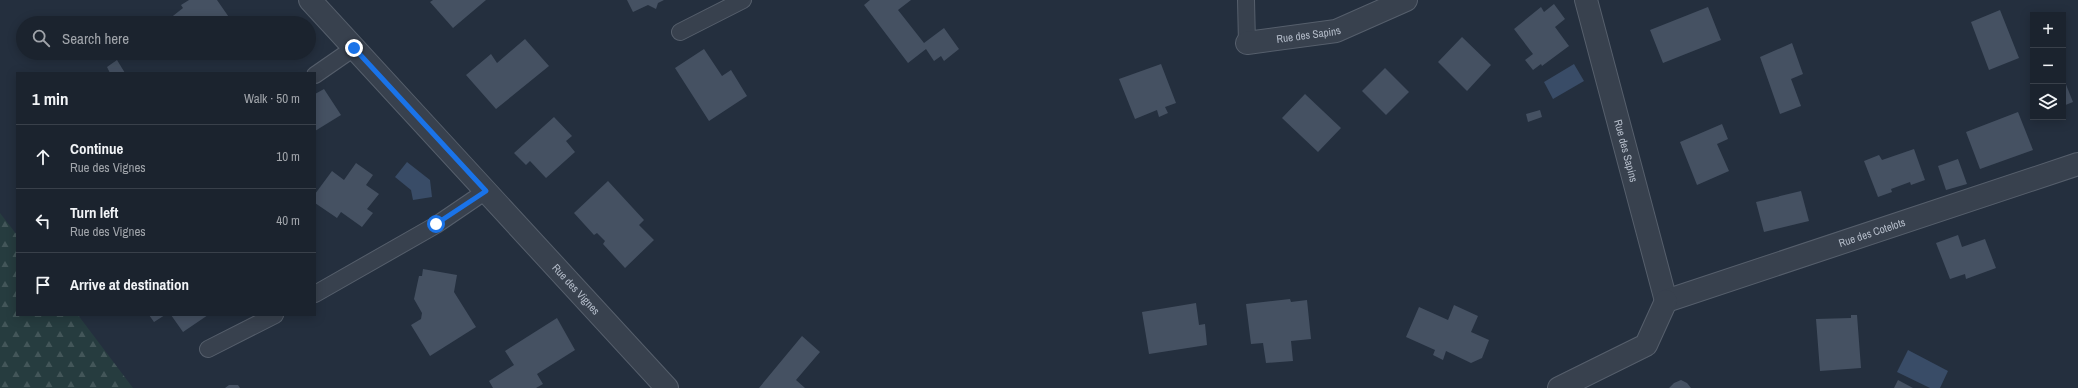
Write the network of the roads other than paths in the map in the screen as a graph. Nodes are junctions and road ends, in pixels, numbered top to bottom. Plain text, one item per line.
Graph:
1 (310, 0) edge
2 (743, 0) edge
3 (1246, 0) edge
4 (1406, 0) edge
5 (1586, 0) edge
6 (680, 32) dead end
7 (1247, 43) joint
8 (354, 48) junction
9 (316, 74) edge
10 (2078, 164) edge
11 (486, 191) junction
12 (316, 293) edge
13 (1666, 301) junction
14 (273, 316) edge
15 (208, 349) dead end
16 (668, 388) edge
17 (1559, 388) edge

1 - 8 street, Rue des Vignes
2 - 6 lane
3 - 7 lane, Rue des Sapins
4 - 7 street, Rue des Sapins
5 - 13 street, Rue des Sapins
8 - 9 lane
8 - 11 street, Rue des Vignes
10 - 13 street, Rue des Cotelots
11 - 12 lane
11 - 16 street, Rue des Vignes
13 - 17 street
14 - 15 lane

